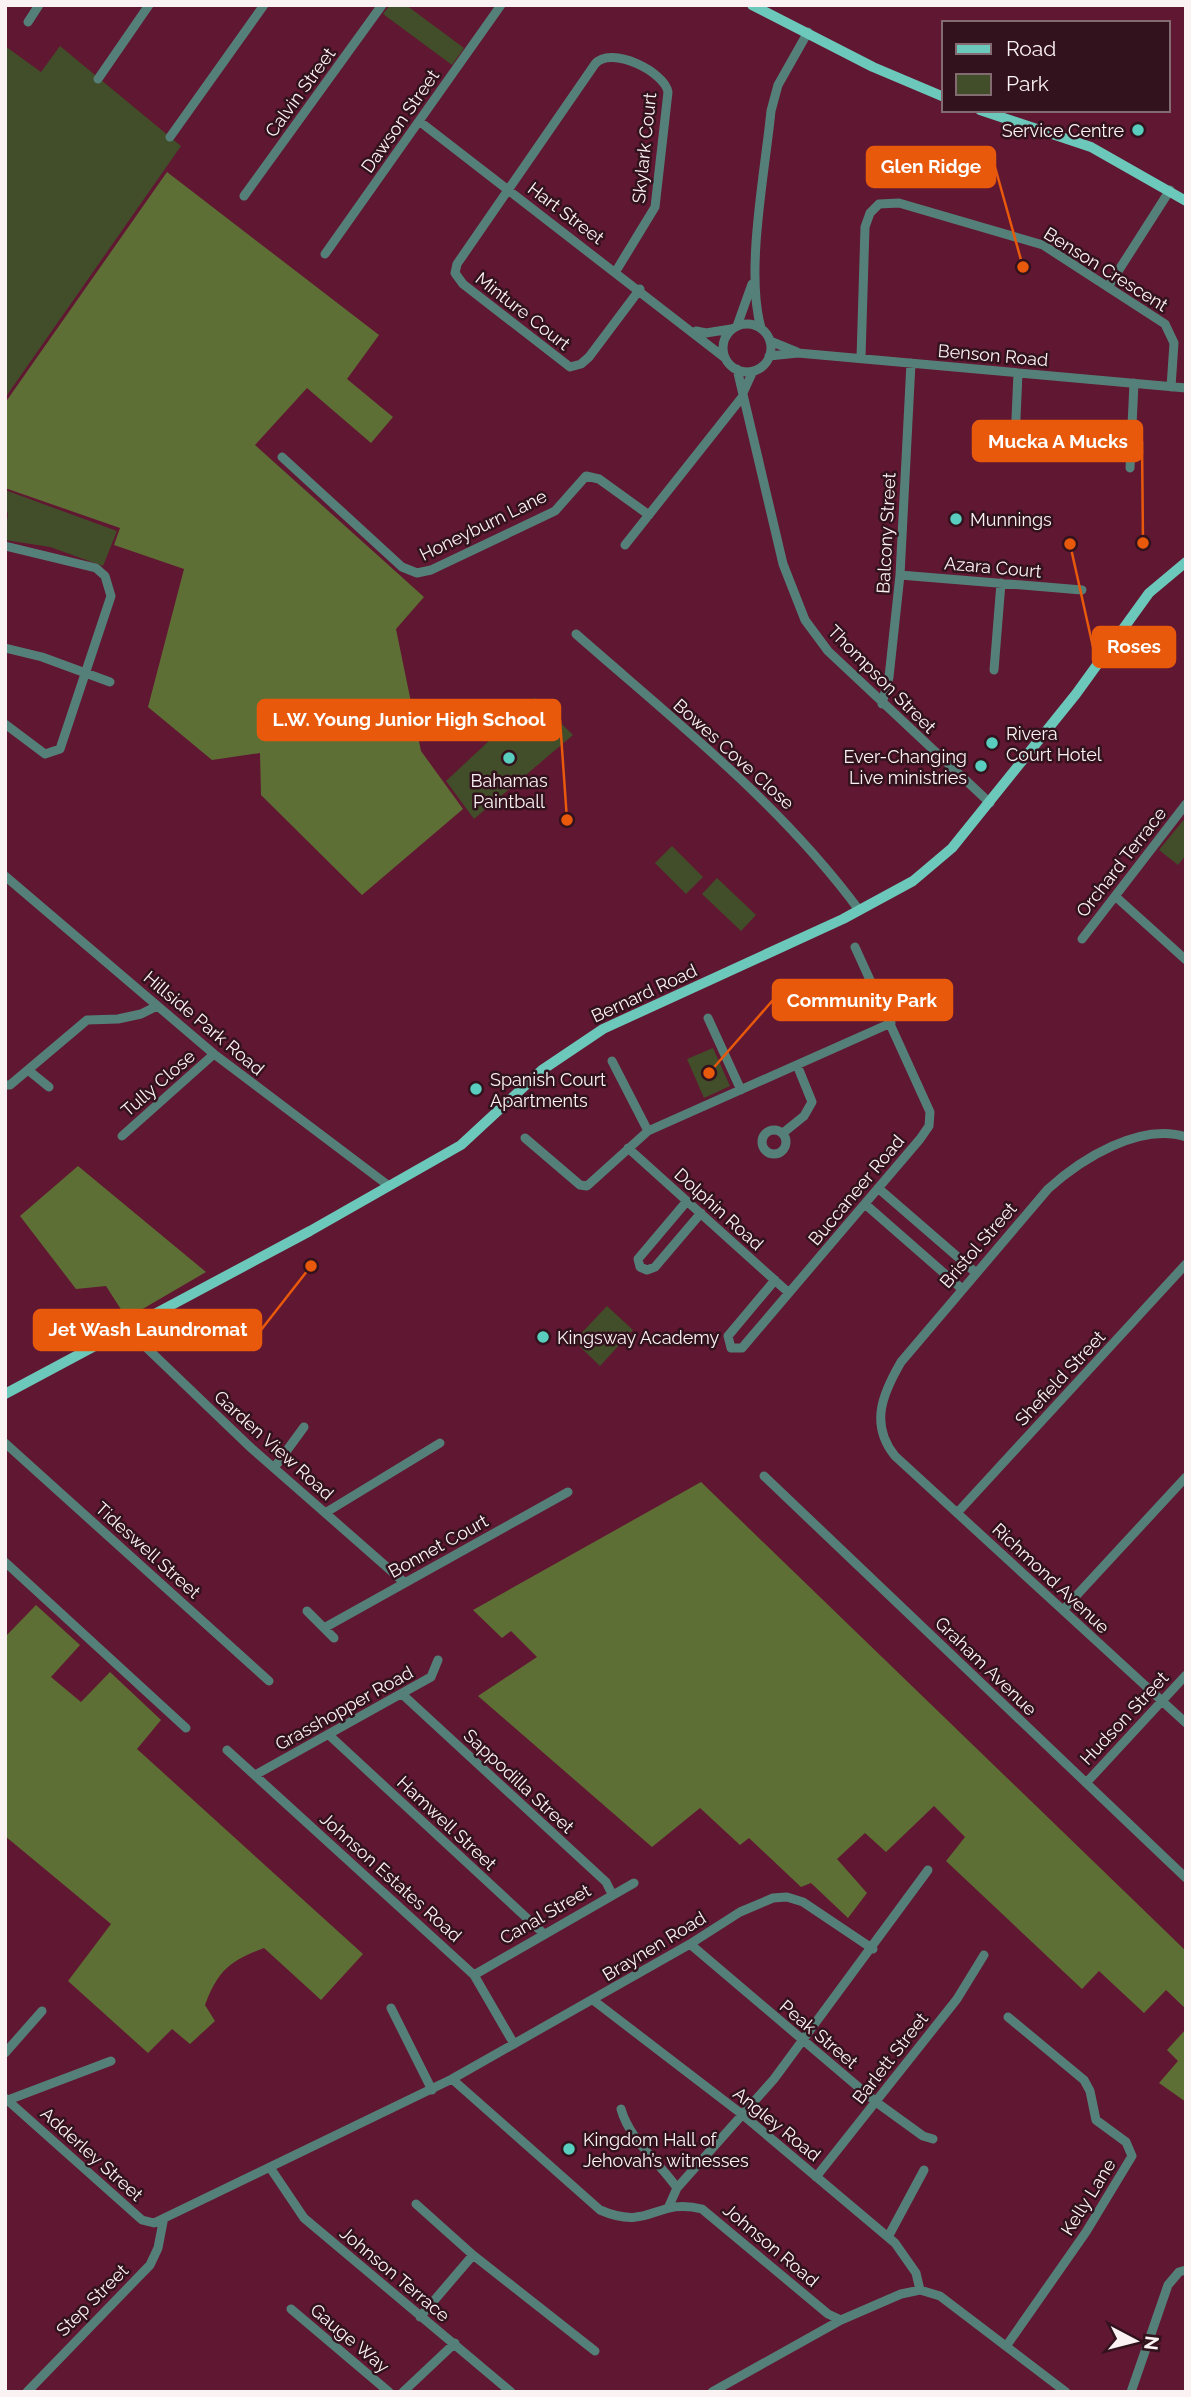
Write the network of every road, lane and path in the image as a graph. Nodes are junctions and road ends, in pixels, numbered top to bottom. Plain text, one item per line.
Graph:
1 (39, 5) edge
2 (149, 5) edge
3 (264, 5) edge
4 (382, 5) edge
5 (500, 5) edge
6 (752, 5) edge
7 (28, 22) dead end
8 (808, 32) junction
9 (98, 79) dead end
10 (942, 96) edge
11 (986, 112) edge
12 (419, 121) junction
13 (170, 137) dead end
14 (509, 189) junction
15 (1170, 190) junction
16 (244, 196) dead end
17 (1186, 201) edge
18 (325, 254) dead end
19 (616, 271) junction
20 (754, 276) junction
21 (1108, 287) junction
22 (640, 289) junction
23 (735, 327) junction
24 (761, 328) junction
25 (695, 331) junction
26 (770, 341) junction
27 (798, 352) junction
28 (769, 356) junction
29 (725, 358) junction
30 (861, 358) junction
31 (911, 363) junction
32 (737, 369) junction
33 (753, 371) junction
34 (1018, 373) junction
35 (1134, 383) junction
36 (1171, 387) junction
37 (1186, 388) edge
38 (743, 395) junction
39 (1015, 441) dead end
40 (282, 457) dead end
41 (1130, 467) dead end
42 (649, 515) junction
43 (625, 545) dead end
44 (5, 546) edge
45 (1186, 562) edge
46 (900, 575) junction
47 (1001, 583) junction
48 (1082, 590) dead end
49 (576, 634) dead end
50 (5, 648) edge
51 (994, 670) dead end
52 (86, 672) junction
53 (110, 682) dead end
54 (882, 704) junction
55 (5, 724) edge
56 (990, 803) junction
57 (1186, 804) edge
58 (5, 876) edge
59 (1115, 896) junction
60 (859, 910) junction
61 (1082, 939) dead end
62 (855, 947) dead end
63 (1186, 960) edge
64 (157, 1006) junction
65 (708, 1018) dead end
66 (891, 1023) junction
67 (214, 1054) junction
68 (612, 1062) dead end
69 (797, 1065) junction
70 (28, 1070) junction
71 (5, 1085) edge
72 (49, 1087) dead end
73 (741, 1090) junction
74 (648, 1131) junction
75 (783, 1133) dead end
76 (122, 1136) dead end
77 (1186, 1137) edge
78 (525, 1138) dead end
79 (628, 1148) junction
80 (389, 1186) junction
81 (878, 1188) junction
82 (687, 1201) junction
83 (865, 1204) junction
84 (701, 1213) junction
85 (1186, 1264) edge
86 (975, 1272) junction
87 (775, 1280) junction
88 (961, 1288) junction
89 (789, 1293) junction
90 (126, 1328) junction
91 (5, 1394) edge
92 (304, 1427) dead end
93 (5, 1443) edge
94 (440, 1443) dead end
95 (895, 1456) joint
96 (274, 1468) junction
97 (764, 1476) dead end
98 (1186, 1477) edge
99 (568, 1492) dead end
100 (325, 1513) junction
101 (957, 1513) junction
102 (5, 1562) edge
103 (405, 1583) junction
104 (1063, 1610) junction
105 (307, 1611) dead end
106 (324, 1628) junction
107 (334, 1638) dead end
108 (438, 1660) dead end
109 (1186, 1675) edge
110 (269, 1681) dead end
111 (402, 1694) junction
112 (1162, 1701) junction
113 (1186, 1723) edge
114 (186, 1728) dead end
115 (329, 1735) junction
116 (226, 1750) dead end
117 (255, 1775) junction
118 (1086, 1783) junction
119 (928, 1870) dead end
120 (1186, 1878) edge
121 (634, 1883) dead end
122 (612, 1894) junction
123 (543, 1933) junction
124 (690, 1944) junction
125 (873, 1949) junction
126 (984, 1955) dead end
127 (474, 1975) junction
128 (593, 2000) junction
129 (391, 2008) dead end
130 (41, 2011) dead end
131 (1007, 2017) dead end
132 (803, 2042) junction
133 (514, 2044) junction
134 (5, 2053) edge
135 (111, 2061) dead end
136 (452, 2079) junction
137 (432, 2090) junction
138 (7, 2099) edge
139 (876, 2102) junction
140 (621, 2109) dead end
141 (743, 2115) junction
142 (933, 2139) dead end
143 (271, 2169) junction
144 (923, 2170) dead end
145 (816, 2177) junction
146 (677, 2188) junction
147 (416, 2204) dead end
148 (669, 2206) junction
149 (163, 2222) junction
150 (888, 2237) junction
151 (473, 2255) junction
152 (1186, 2270) edge
153 (920, 2290) junction
154 (291, 2309) dead end
155 (420, 2317) junction
156 (841, 2320) junction
157 (455, 2343) junction
158 (1007, 2345) junction
159 (595, 2351) dead end
160 (27, 2392) edge
161 (389, 2392) edge
162 (403, 2392) edge
163 (511, 2392) edge
164 (712, 2392) edge
165 (1066, 2392) edge
166 (1131, 2392) edge

1 - 7 street
2 - 9 street
3 - 13 street
4 - 16 street, Calvin Street
5 - 12 street, Dawson Street
6 - 8 main road
8 - 10 main road
8 - 20 street
11 - 15 main road
12 - 14 street, Hart Street
12 - 18 street, Dawson Street
14 - 19 street, Hart Street
14 - 19 street, Skylark Court
14 - 22 street, Minture Court
15 - 17 main road
15 - 21 street
19 - 22 street, Hart Street
20 - 23 street
20 - 24 street
21 - 30 street, Benson Crescent
21 - 36 street, Benson Crescent
22 - 25 street, Hart Street
23 - 24 street
23 - 25 street
23 - 29 street
24 - 26 street
25 - 29 street, Hart Street
26 - 27 street
26 - 28 street
27 - 28 street
27 - 30 street, Benson Road
28 - 33 street
29 - 32 street
30 - 31 street, Benson Road
31 - 34 street, Benson Road
31 - 46 street, Balcony Street
32 - 33 street
32 - 38 street, Thompson Street
33 - 38 street
34 - 35 street, Benson Road
34 - 39 street
35 - 36 street, Benson Road
35 - 41 street
36 - 37 street, Benson Road
38 - 42 street
38 - 54 street, Thompson Street
40 - 42 street, Honeyburn Lane
42 - 43 street
44 - 52 street
45 - 56 main road, Bernard Road
46 - 47 street, Azara Court
46 - 54 street, Balcony Street
47 - 48 street, Azara Court
47 - 51 street
49 - 60 street, Bowes Cove Close
50 - 52 street
52 - 53 street
52 - 55 street
54 - 56 street, Thompson Street
56 - 60 main road, Bernard Road
57 - 59 street, Orchard Terrace
58 - 64 street, Hillside Park Road
59 - 61 street, Orchard Terrace
59 - 63 street
60 - 80 main road, Bernard Road
62 - 66 street, Buccaneer Road
64 - 67 street, Hillside Park Road
64 - 70 street
65 - 73 street
66 - 69 street
66 - 81 street, Buccaneer Road
67 - 76 street, Tully Close
67 - 80 street, Hillside Park Road
68 - 74 street
69 - 73 street
69 - 75 street
70 - 71 street
70 - 72 street
73 - 74 street
74 - 79 street
77 - 86 street, Bristol Street
78 - 79 street
79 - 82 street, Dolphin Road
80 - 90 main road, Bernard Road
81 - 83 street, Buccaneer Road
81 - 86 street
82 - 84 street, Dolphin Road
82 - 84 street
83 - 88 street
83 - 89 street, Buccaneer Road
84 - 87 street, Dolphin Road
85 - 101 street, Shefield Street
86 - 88 street, Bristol Street
87 - 89 street, Dolphin Road
87 - 89 street, Buccaneer Road
88 - 95 street, Bristol Street
90 - 91 main road, Bernard Road
90 - 96 street, Garden View Road
92 - 96 street
93 - 110 street, Tideswell Street
94 - 100 street
95 - 101 street, Richmond Avenue
96 - 100 street, Garden View Road
97 - 118 street, Graham Avenue
98 - 104 street
99 - 103 street, Bonnet Court
100 - 103 street, Garden View Road
101 - 104 street, Richmond Avenue
102 - 114 street
103 - 106 street, Bonnet Court
104 - 112 street, Richmond Avenue
105 - 106 street
106 - 107 street
108 - 111 street, Grasshopper Road
109 - 112 street, Hudson Street
111 - 115 street, Grasshopper Road
111 - 122 street, Sappodilla Street
112 - 113 street, Richmond Avenue
112 - 118 street, Hudson Street
115 - 117 street, Grasshopper Road
115 - 123 street, Hamwell Street
116 - 117 street, Johnson Estates Road
117 - 127 street, Johnson Estates Road
118 - 120 street, Graham Avenue
119 - 125 street
121 - 122 street, Canal Street
122 - 123 street, Canal Street
123 - 127 street, Canal Street
124 - 125 street, Braynen Road
124 - 128 street, Braynen Road
124 - 132 street, Peak Street
125 - 132 street
126 - 139 street, Barlett Street
127 - 133 street, Johnson Estates Road
128 - 133 street, Braynen Road
128 - 141 street, Angley Road
129 - 137 street
130 - 134 street
131 - 158 street, Kelly Lane
132 - 139 street, Peak Street
132 - 141 street
133 - 136 street, Braynen Road
135 - 138 street
136 - 137 street
136 - 148 street
137 - 143 street
138 - 149 street, Adderley Street
139 - 142 street, Peak Street
139 - 145 street, Barlett Street
140 - 146 street
141 - 145 street, Angley Road
141 - 146 street
143 - 149 street
143 - 155 street, Johnson Terrace
144 - 150 street
145 - 150 street, Angley Road
146 - 148 street
147 - 151 street
148 - 156 street, Johnson Road
149 - 160 street, Step Street
150 - 153 street, Angley Road
151 - 155 street
151 - 159 street
152 - 166 street
153 - 156 street
153 - 158 street
154 - 161 street, Gauge Way
155 - 157 street, Johnson Terrace
156 - 164 street
157 - 162 street
157 - 163 street, Johnson Terrace
158 - 165 street

